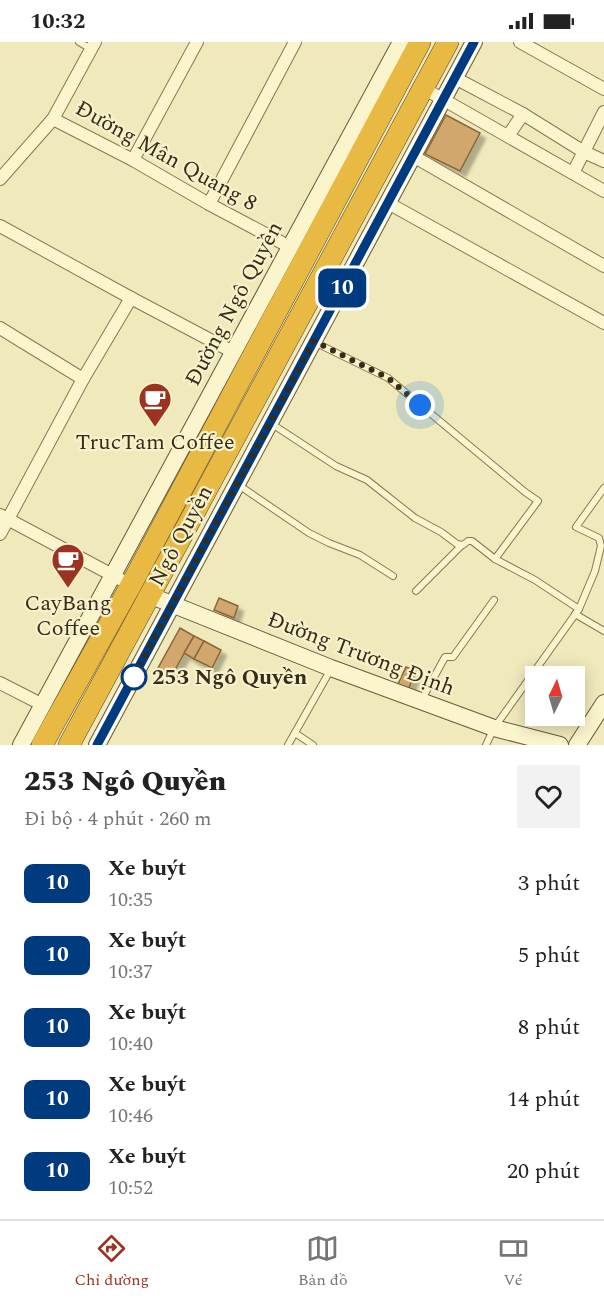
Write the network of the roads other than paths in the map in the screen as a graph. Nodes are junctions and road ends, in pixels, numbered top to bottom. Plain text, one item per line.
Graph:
1 (79, 42) edge
2 (197, 42) edge
3 (296, 42) edge
4 (401, 42) edge
5 (420, 42) edge
6 (448, 42) edge
7 (474, 42) edge
8 (520, 42) edge
9 (93, 45) edge
10 (455, 78) junction
11 (423, 88) junction
12 (604, 89) edge
13 (443, 100) junction
14 (604, 112) edge
15 (523, 114) junction
16 (53, 118) junction
17 (508, 136) junction
18 (584, 152) junction
19 (413, 156) junction
20 (132, 160) junction
21 (604, 161) edge
22 (573, 173) junction
23 (0, 179) edge
24 (604, 191) edge
25 (388, 203) junction
26 (209, 204) junction
27 (0, 226) edge
28 (290, 247) junction
29 (604, 266) edge
30 (131, 298) junction
31 (604, 323) edge
32 (0, 328) edge
33 (314, 341) junction
34 (233, 352) junction
35 (83, 379) junction
36 (269, 422) junction
37 (237, 484) junction
38 (604, 488) edge
39 (4, 518) edge
40 (0, 534) edge
41 (461, 546) junction
42 (495, 559) junction
43 (393, 576) dead end
44 (131, 585) junction
45 (416, 591) dead end
46 (494, 600) dead end
47 (172, 605) junction
48 (577, 611) junction
49 (604, 631) edge
50 (331, 668) junction
51 (0, 683) edge
52 (420, 701) junction
53 (604, 703) edge
54 (43, 705) junction
55 (494, 728) junction
56 (294, 733) junction
57 (21, 745) edge
58 (42, 745) edge
59 (69, 745) edge
60 (97, 745) edge
61 (288, 745) edge
62 (313, 745) edge
63 (486, 745) edge
64 (560, 745) edge
65 (577, 745) edge

1 - 9 lane
2 - 20 street
3 - 26 street
4 - 28 street, Đường Ngô Quyền
5 - 44 highway, Ngô Quyền
6 - 11 highway, Ngô Quyền
7 - 10 street
8 - 12 street
9 - 16 street
10 - 13 street
10 - 15 street
11 - 13 street
11 - 44 highway, Ngô Quyền
13 - 17 street
13 - 19 street
14 - 18 street
15 - 17 street
15 - 18 street
16 - 20 street, Đường Mân Quang 8
16 - 23 street
17 - 22 street
18 - 21 street
18 - 22 street
19 - 25 street
19 - 29 street
20 - 26 street, Đường Mân Quang 8
22 - 24 street
25 - 31 street
25 - 33 street
26 - 28 street, Đường Mân Quang 8
27 - 30 street
28 - 34 street, Đường Ngô Quyền
30 - 34 street
30 - 35 street
32 - 35 street
33 - 36 street
33 - 42 lane
34 - 44 street, Đường Ngô Quyền
35 - 39 street
36 - 37 street
36 - 41 lane
37 - 43 lane
37 - 47 street
38 - 48 lane
39 - 40 street
39 - 44 street
41 - 42 lane
41 - 45 lane
42 - 48 lane
44 - 47 street, Đường Trương Định
44 - 54 street, Đường Ngô Quyền
44 - 58 highway, Ngô Quyền
44 - 59 highway, Ngô Quyền
46 - 52 lane
47 - 50 street, Đường Trương Định
47 - 60 street
48 - 49 lane
48 - 55 lane
50 - 52 street, Đường Trương Định
50 - 56 lane
51 - 54 street
52 - 55 street, Đường Trương Định
53 - 65 street
54 - 57 street, Đường Ngô Quyền
55 - 63 lane
55 - 64 street, Đường Trương Định
56 - 61 lane
56 - 62 lane

